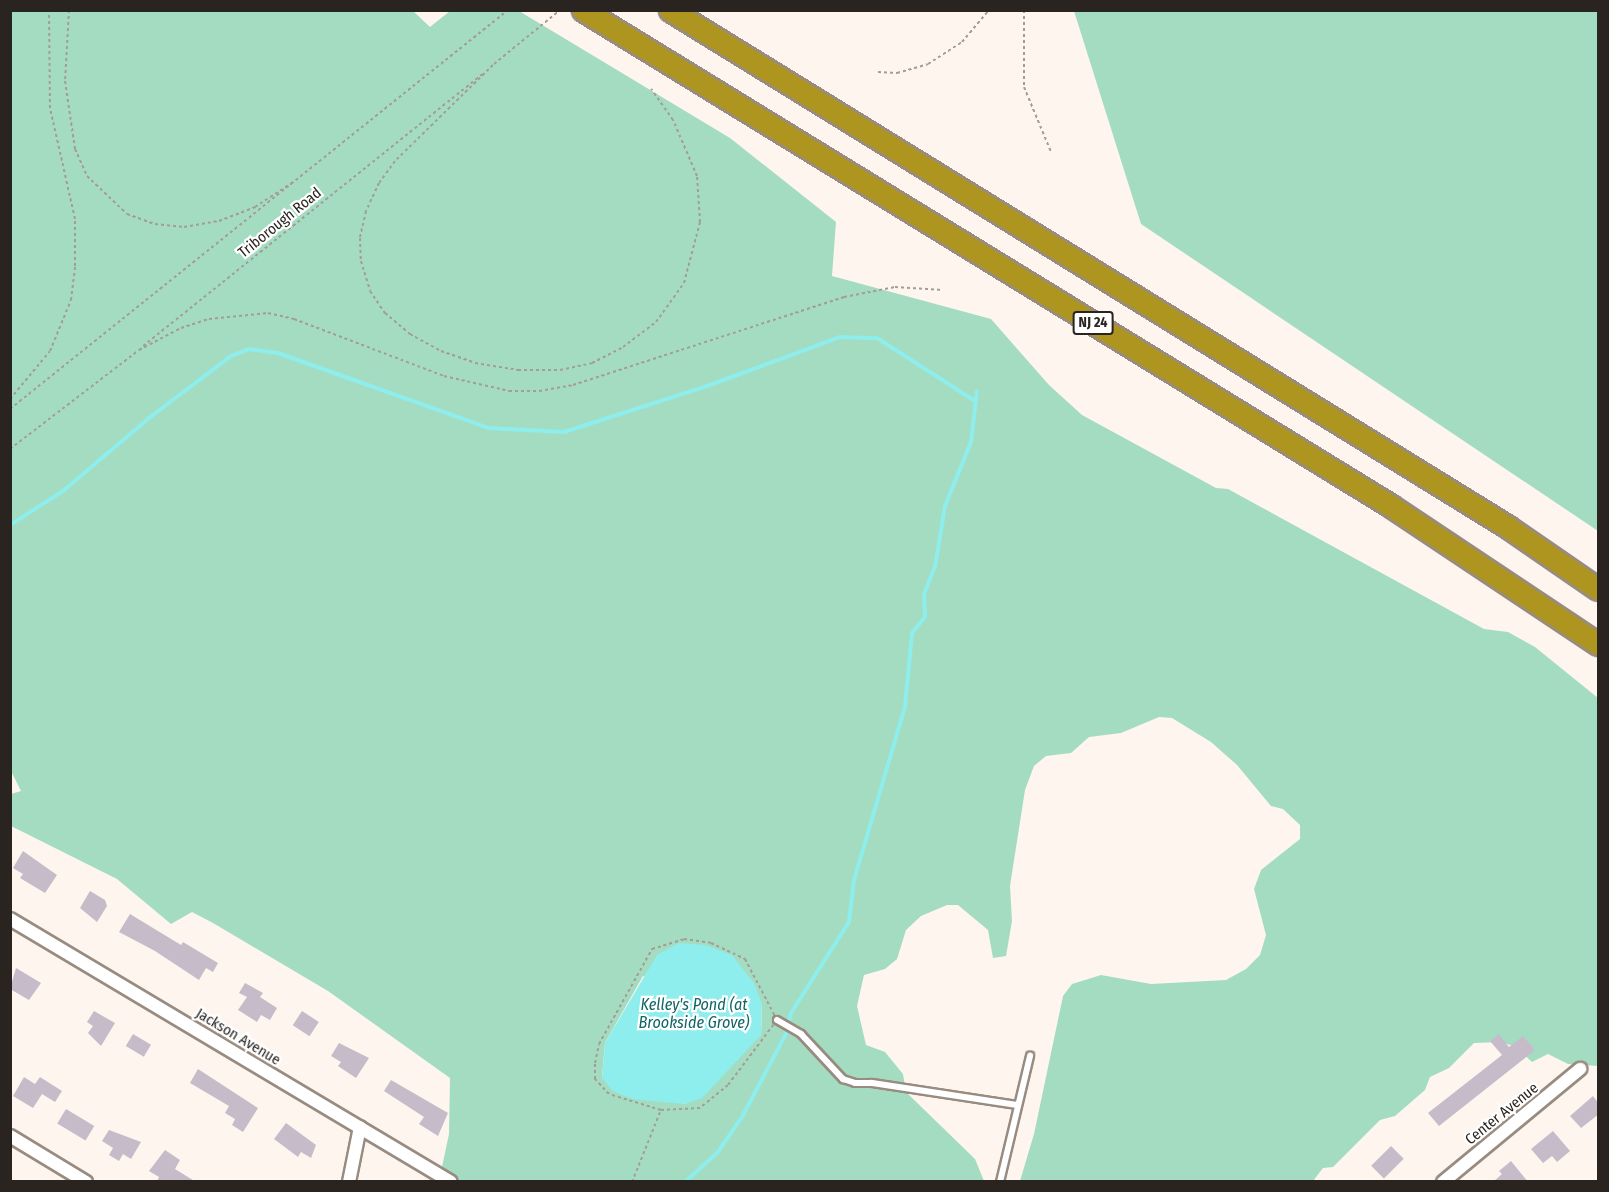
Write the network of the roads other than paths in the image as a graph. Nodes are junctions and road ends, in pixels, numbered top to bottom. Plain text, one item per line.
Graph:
1 (583, 10) edge
2 (670, 10) edge
3 (1599, 589) edge
4 (1599, 644) edge
5 (10, 919) edge
6 (777, 1020) road end
7 (1030, 1056) dead end
8 (1580, 1068) dead end
9 (1017, 1105) junction
10 (360, 1127) junction
11 (10, 1136) edge
12 (1448, 1180) edge
13 (86, 1182) edge
14 (349, 1182) edge
15 (451, 1182) edge
16 (1000, 1182) edge

1 - 4 highway, NJ 24
2 - 3 highway
5 - 10 street, Jackson Avenue
6 - 9 lane
7 - 9 lane
8 - 12 street, Center Avenue
9 - 16 lane
10 - 14 street
10 - 15 street, Jackson Avenue
11 - 13 street

